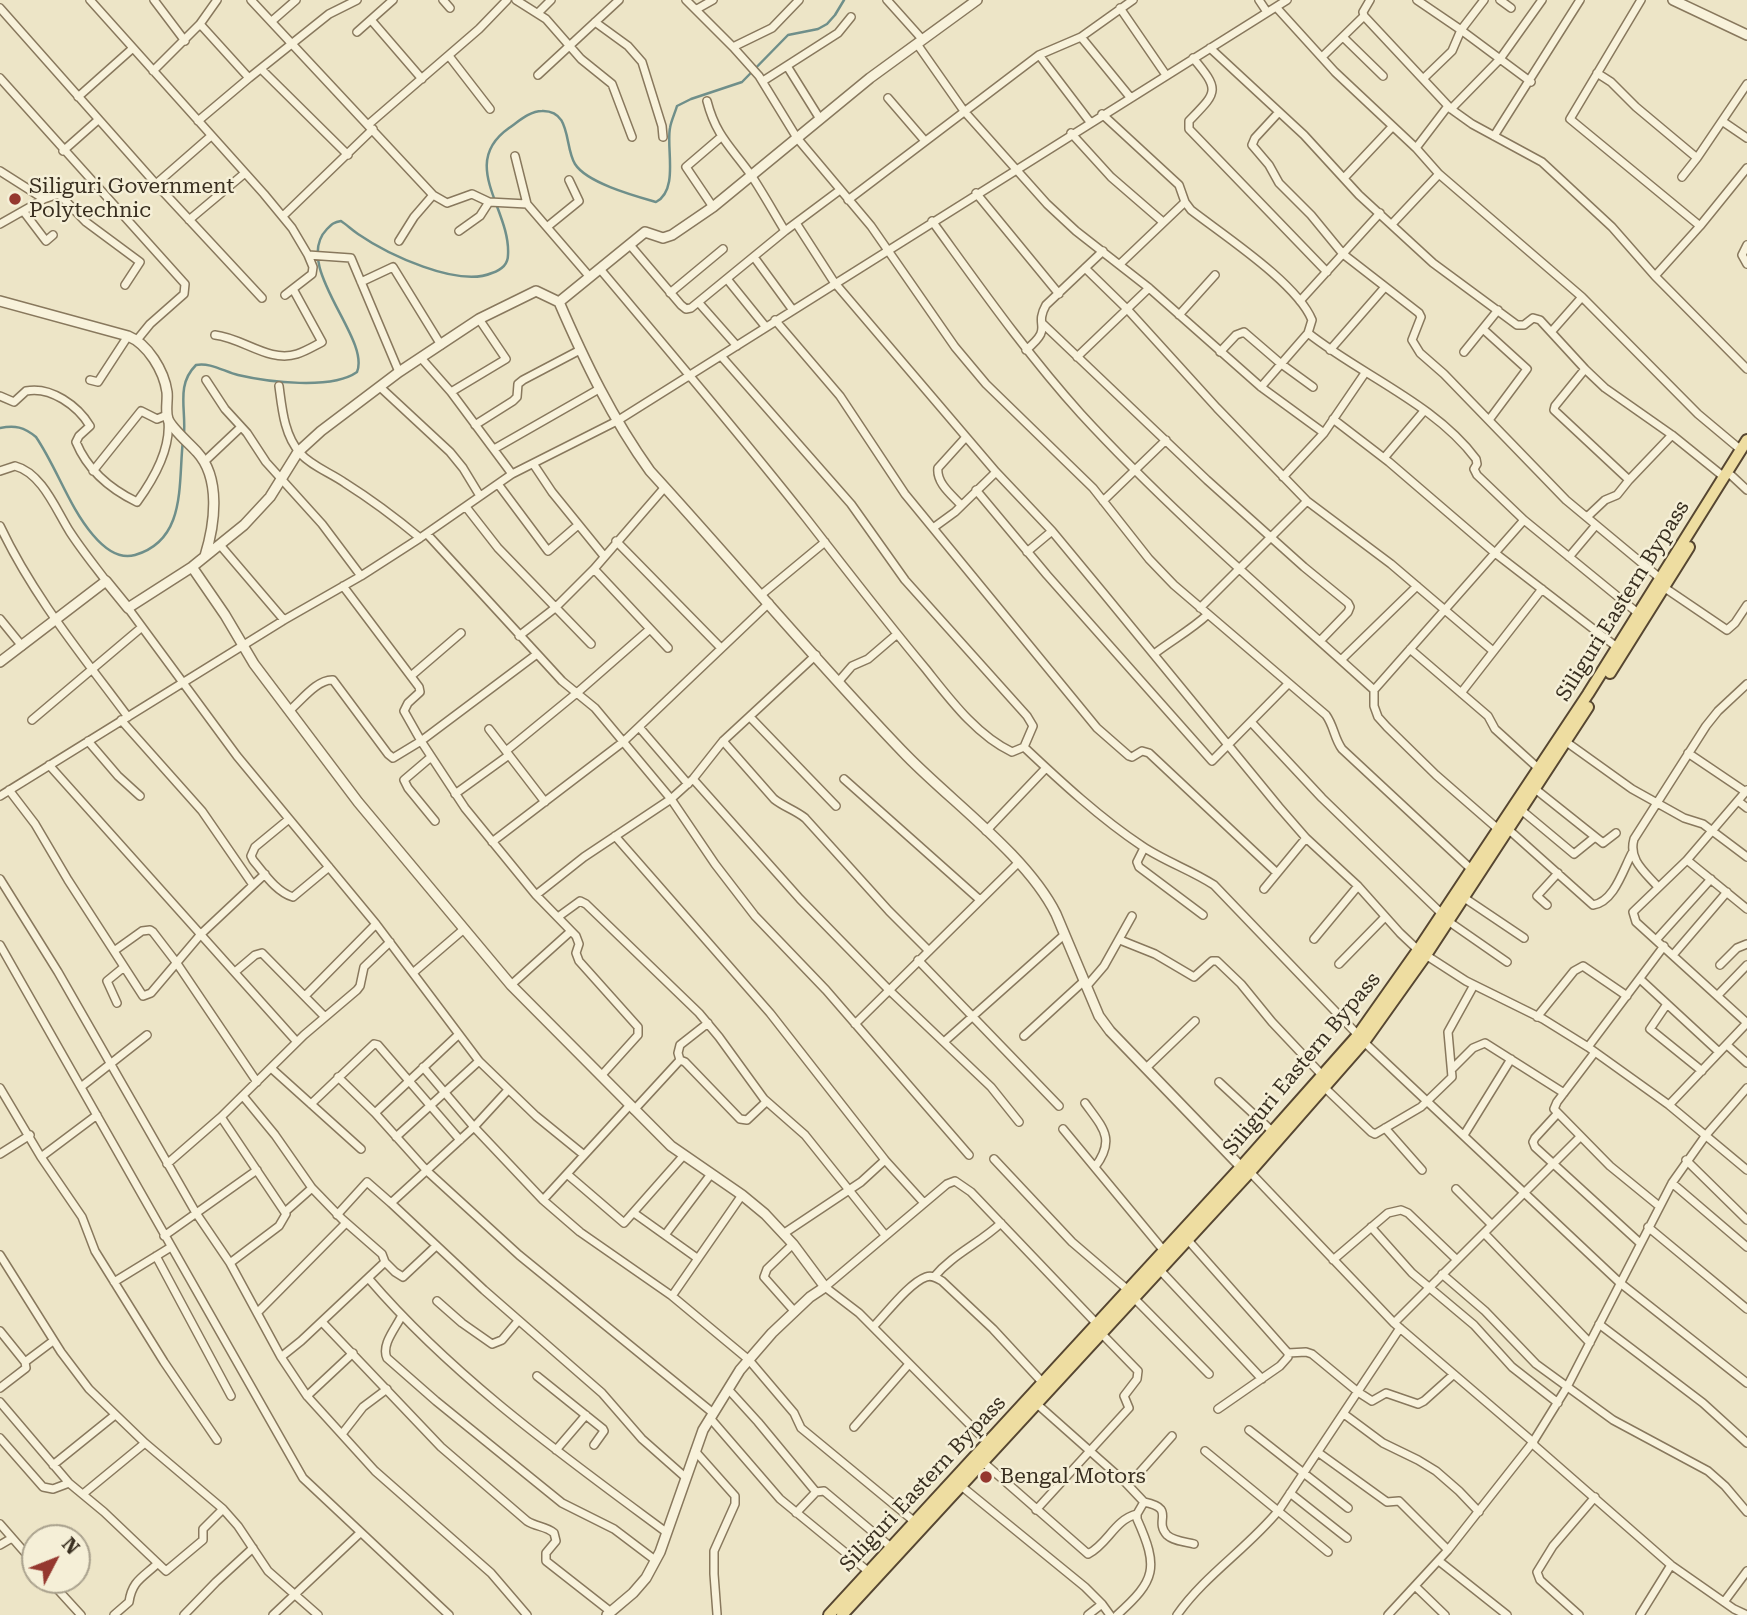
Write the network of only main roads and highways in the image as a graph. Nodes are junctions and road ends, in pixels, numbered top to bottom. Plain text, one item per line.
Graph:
1 (1745, 447) edge
2 (1663, 583) junction
3 (1503, 829) junction
4 (1445, 918) junction
5 (1361, 1038) junction
6 (1247, 1171) junction
7 (1131, 1294) junction
8 (1099, 1329) junction
9 (991, 1446) junction
10 (958, 1483) junction
11 (829, 1615) edge
12 (842, 1615) edge

1 - 2 main road, Siliguri Eastern Bypass
2 - 3 main road, Siliguri Eastern Bypass
2 - 3 main road, Siliguri Eastern Bypass
3 - 4 main road, Siliguri Eastern Bypass
3 - 4 main road, Siliguri Eastern Bypass
4 - 5 main road, Siliguri Eastern Bypass
5 - 6 main road, Siliguri Eastern Bypass
5 - 6 main road, Siliguri Eastern Bypass
6 - 7 main road, Siliguri Eastern Bypass
6 - 7 main road, Siliguri Eastern Bypass
7 - 8 main road, Siliguri Eastern Bypass
8 - 9 main road, Siliguri Eastern Bypass
8 - 9 main road, Siliguri Eastern Bypass
9 - 10 main road, Siliguri Eastern Bypass
9 - 10 main road, Siliguri Eastern Bypass
10 - 11 main road, Siliguri Eastern Bypass
10 - 12 main road, Siliguri Eastern Bypass

